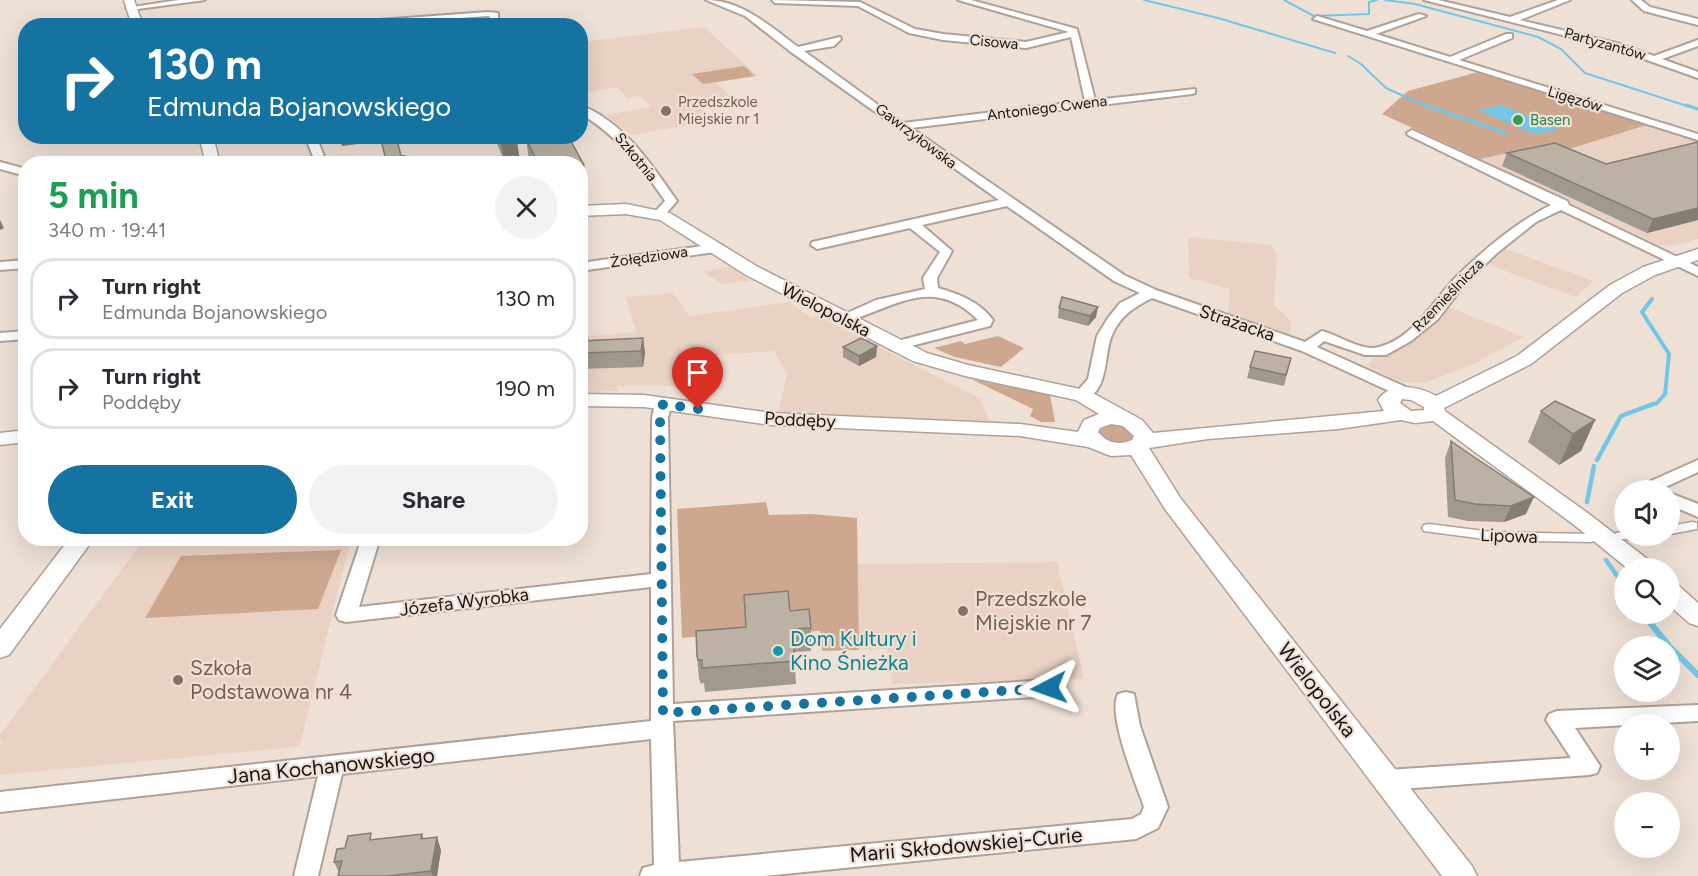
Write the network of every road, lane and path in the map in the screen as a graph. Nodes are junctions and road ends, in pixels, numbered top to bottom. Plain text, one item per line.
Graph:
1 (201, 0) edge
2 (710, 0) edge
3 (962, 0) edge
4 (1428, 0) edge
5 (1566, 0) edge
6 (1636, 0) edge
7 (776, 1) edge
8 (878, 1) edge
9 (129, 4) edge
10 (860, 4) junction
11 (765, 6) dead end
12 (1422, 16) dead end
13 (135, 18) edge
14 (425, 18) edge
15 (494, 18) edge
16 (1317, 19) dead end
17 (1510, 20) junction
18 (1698, 22) edge
19 (1075, 33) junction
20 (1367, 33) junction
21 (1509, 36) dead end
22 (837, 39) dead end
23 (1698, 43) edge
24 (795, 50) junction
25 (1655, 58) junction
26 (1452, 59) junction
27 (1698, 75) edge
28 (1192, 91) dead end
29 (1091, 103) junction
30 (588, 113) edge
31 (902, 126) junction
32 (1412, 133) dead end
33 (1698, 137) edge
34 (0, 165) edge
35 (18, 171) edge
36 (1008, 202) junction
37 (1563, 204) junction
38 (588, 211) edge
39 (659, 214) junction
40 (912, 223) junction
41 (817, 245) dead end
42 (717, 248) junction
43 (1698, 254) edge
44 (1676, 260) junction
45 (18, 265) edge
46 (0, 266) edge
47 (588, 266) edge
48 (1698, 272) edge
49 (1119, 278) junction
50 (932, 291) junction
51 (1151, 293) junction
52 (1125, 306) junction
53 (842, 319) junction
54 (18, 336) edge
55 (0, 337) edge
56 (895, 346) junction
57 (1307, 348) junction
58 (1082, 395) junction
59 (588, 400) edge
60 (663, 404) junction
61 (1412, 405) junction
62 (1093, 429) junction
63 (18, 437) edge
64 (1131, 437) junction
65 (0, 439) edge
66 (1698, 465) edge
67 (1669, 480) edge
68 (1680, 507) edge
69 (1695, 519) edge
70 (1680, 526) edge
71 (1429, 528) dead end
72 (1590, 538) dead end
73 (77, 546) edge
74 (368, 546) edge
75 (1629, 558) edge
76 (663, 579) junction
77 (1680, 601) edge
78 (1698, 617) edge
79 (0, 648) edge
80 (1049, 688) dead end
81 (1126, 700) dead end
82 (1698, 712) edge
83 (663, 721) junction
84 (332, 766) junction
85 (1387, 780) junction
86 (0, 802) edge
87 (662, 875) edge
88 (306, 876) edge
89 (1461, 876) edge

1 - 9 street
2 - 24 street, Gawrzyłowska
3 - 19 street, Cisowa
4 - 17 street, Partyzantów
5 - 17 street, Partyzantów
6 - 18 street
7 - 10 street
7 - 11 street
8 - 10 street
9 - 13 street
10 - 19 street, Cisowa
12 - 20 street
14 - 15 street
16 - 20 street, Ligęzów
17 - 25 street, Partyzantów
19 - 29 street
20 - 26 street, Ligęzów
21 - 26 street
22 - 24 street
23 - 25 street
24 - 31 street, Gawrzyłowska
25 - 27 street, Partyzantów
26 - 33 street, Ligęzów
28 - 29 street, Antoniego Cwena
29 - 31 street, Antoniego Cwena
30 - 39 street, Szkotnia
31 - 36 street, Gawrzyłowska
32 - 37 street
34 - 35 street
36 - 40 street
36 - 49 street, Gawrzyłowska
37 - 44 street
37 - 57 street, Rzemieślnicza
38 - 39 street, Wielopolska
39 - 42 street, Wielopolska
40 - 41 street
40 - 50 street
42 - 47 street, Żołędziowa
42 - 53 street, Wielopolska
43 - 44 street
44 - 48 street
44 - 61 street
45 - 46 street
49 - 51 street, Gawrzyłowska
49 - 52 street
50 - 53 street
50 - 56 street
51 - 52 street
51 - 57 street, Strażacka
52 - 58 street
53 - 56 street, Wielopolska
54 - 55 street
56 - 58 street, Wielopolska
57 - 61 street, Strażacka
58 - 62 street
58 - 64 street, Wielopolska
59 - 60 street, Poddęby
60 - 62 street, Poddęby
60 - 76 street
61 - 64 street
61 - 75 street, Strażacka
62 - 64 street
62 - 64 street
63 - 65 street
64 - 85 street, Wielopolska
66 - 67 street
68 - 69 street
69 - 70 street
71 - 72 street, Lipowa
73 - 79 street
74 - 76 street, Józefa Wyrobka
76 - 83 street
77 - 78 street
80 - 83 street, Jana Kochanowskiego
81 - 87 street, Marii Skłodowskiej-Curie
82 - 85 street
83 - 84 street, Jana Kochanowskiego
83 - 87 street
84 - 86 street, Jana Kochanowskiego
84 - 88 street
85 - 89 street, Wielopolska

